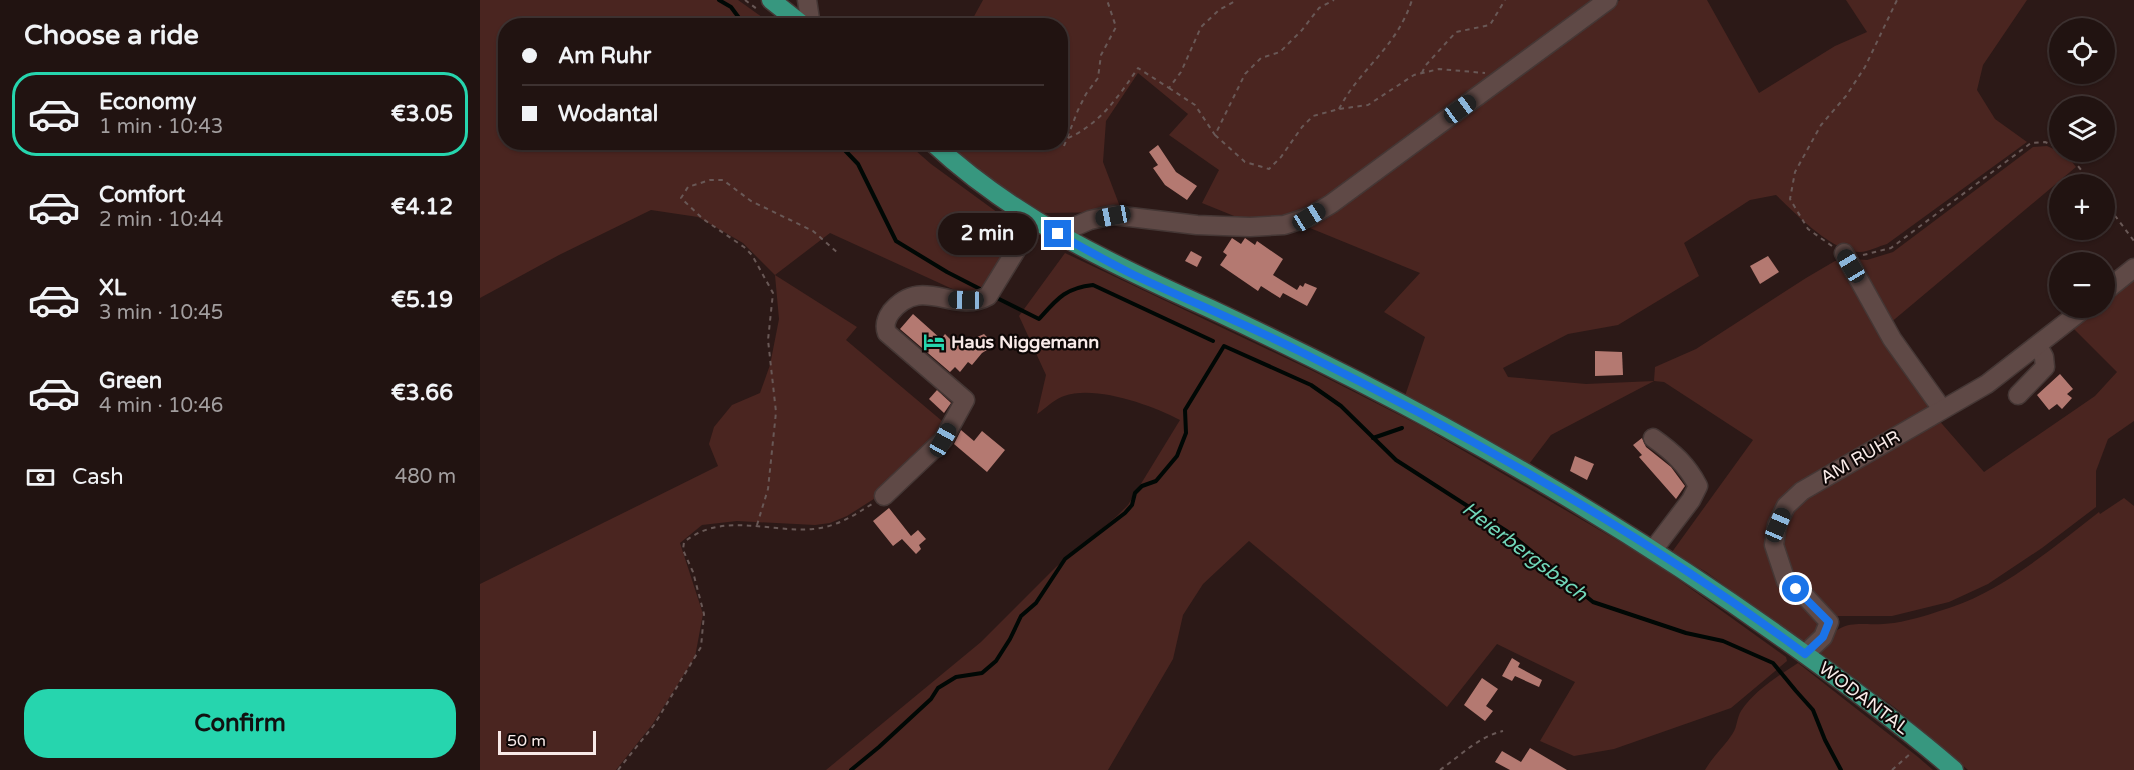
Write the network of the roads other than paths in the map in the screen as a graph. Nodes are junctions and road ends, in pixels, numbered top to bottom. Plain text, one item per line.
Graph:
1 (771, 0) edge
2 (807, 0) edge
3 (1608, 0) edge
4 (794, 18) edge
5 (810, 18) edge
6 (942, 150) edge
7 (1034, 220) junction
8 (1058, 234) junction
9 (1844, 253) road end
10 (2134, 268) edge
11 (2115, 283) edge
12 (2073, 318) edge
13 (2038, 346) junction
14 (2018, 395) dead end
15 (1942, 409) junction
16 (1653, 438) dead end
17 (884, 496) road end
18 (1653, 550) junction
19 (1805, 654) junction
20 (1954, 770) edge

1 - 4 main road
2 - 5 street
3 - 8 street
6 - 7 main road, WODANTAL
7 - 8 main road, WODANTAL
7 - 17 street
8 - 18 main road, WODANTAL
9 - 15 street
10 - 11 street
12 - 13 street, AM RUHR
13 - 14 street
13 - 15 street, AM RUHR
15 - 19 street, AM RUHR
16 - 18 street
18 - 19 main road, WODANTAL
19 - 20 main road, WODANTAL

